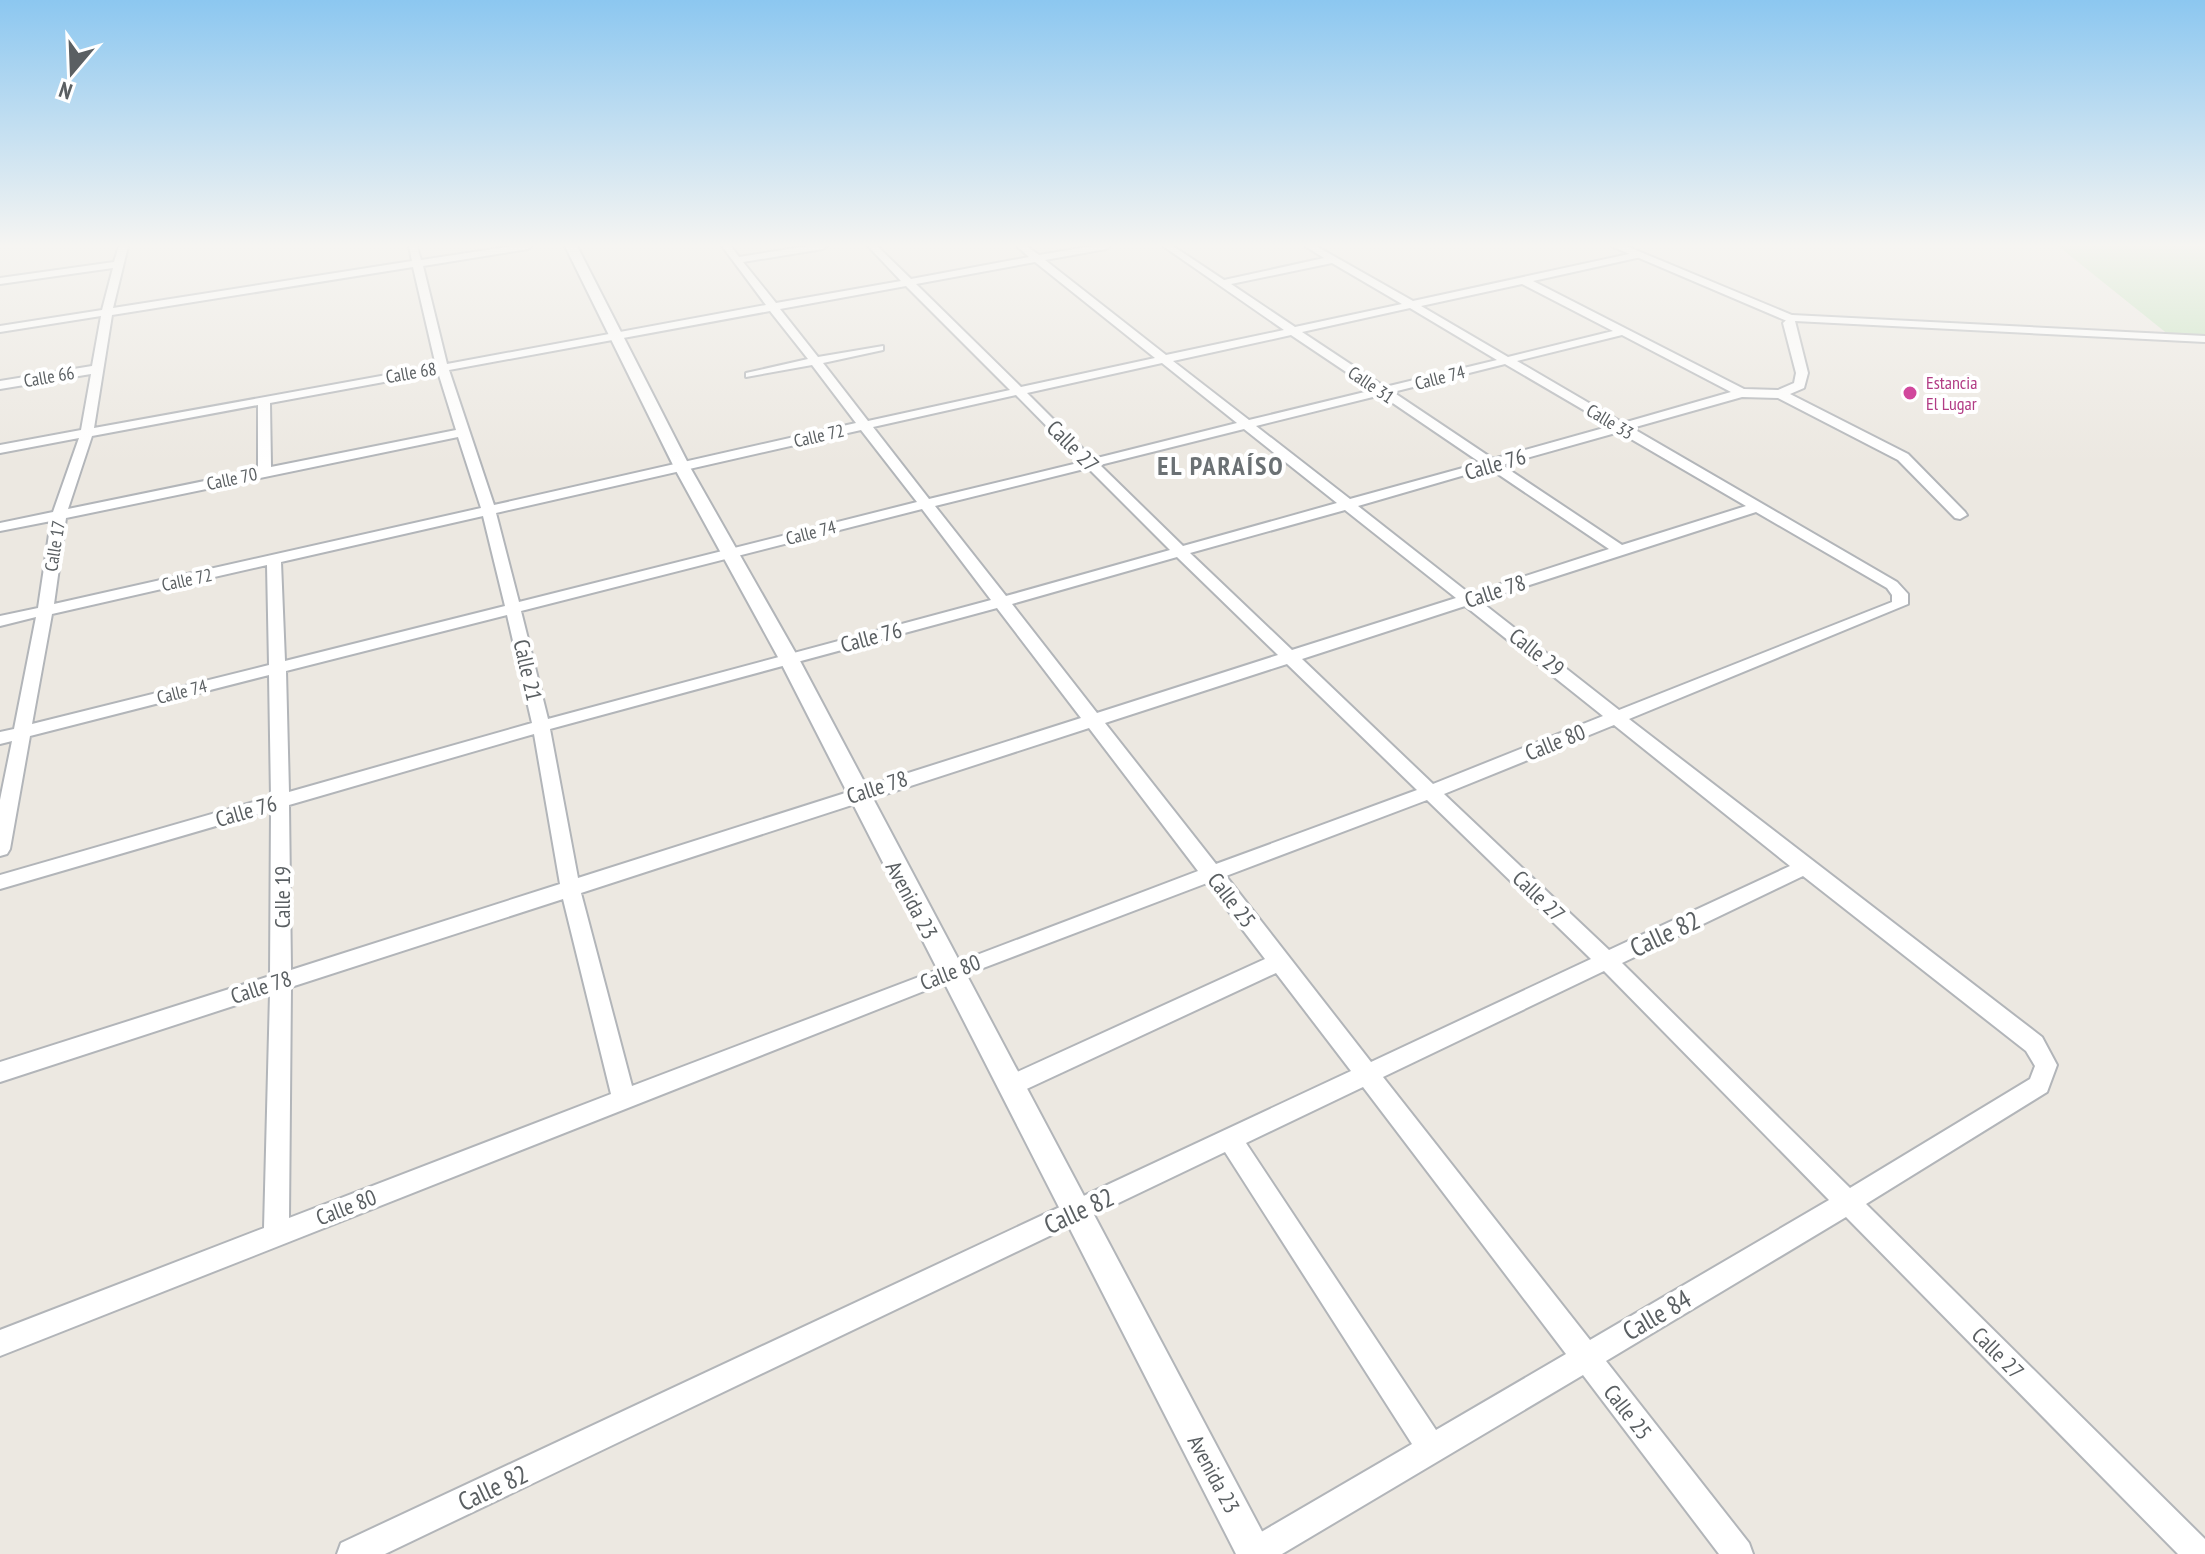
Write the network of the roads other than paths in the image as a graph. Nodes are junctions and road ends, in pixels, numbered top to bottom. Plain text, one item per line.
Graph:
1 (1792, 318) edge
2 (66, 319) edge
3 (106, 319) edge
4 (430, 319) edge
5 (609, 319) edge
6 (706, 319) edge
7 (783, 319) edge
8 (945, 319) edge
9 (1115, 319) edge
10 (1274, 319) edge
11 (1351, 319) edge
12 (1437, 319) edge
13 (1596, 319) edge
14 (1802, 319) edge
15 (0, 329) edge
16 (1292, 331) junction
17 (1622, 332) junction
18 (618, 335) junction
19 (2205, 339) edge
20 (879, 348) dead end
21 (1167, 359) junction
22 (815, 361) junction
23 (1509, 361) junction
24 (442, 367) junction
25 (98, 369) junction
26 (750, 375) dead end
27 (0, 385) edge
28 (1018, 392) junction
29 (1382, 393) junction
30 (1742, 393) junction
31 (1780, 394) junction
32 (264, 400) junction
33 (865, 425) junction
34 (1251, 425) junction
35 (1620, 429) junction
36 (87, 432) junction
37 (464, 432) junction
38 (0, 449) edge
39 (1492, 464) junction
40 (1092, 465) junction
41 (683, 469) junction
42 (265, 472) junction
43 (926, 504) junction
44 (1350, 505) junction
45 (1756, 507) junction
46 (489, 512) junction
47 (59, 515) junction
48 (1960, 515) dead end
49 (0, 527) edge
50 (1618, 549) junction
51 (1180, 552) junction
52 (730, 553) junction
53 (274, 560) junction
54 (1471, 599) junction
55 (1002, 602) junction
56 (1900, 604) joint
57 (513, 609) junction
58 (45, 611) junction
59 (0, 621) edge
60 (1290, 656) junction
61 (789, 659) junction
62 (278, 668) junction
63 (1619, 717) junction
64 (1092, 719) junction
65 (541, 726) junction
66 (23, 733) junction
67 (0, 738) edge
68 (1430, 792) junction
69 (857, 794) junction
70 (282, 800) junction
71 (0, 849) edge
72 (1805, 867) junction
73 (1211, 873) junction
74 (0, 882) edge
75 (570, 887) junction
76 (1607, 961) junction
77 (1280, 962) junction
78 (950, 972) junction
79 (282, 980) junction
80 (2046, 1065) joint
81 (0, 1072) edge
82 (1367, 1075) junction
83 (1010, 1086) junction
84 (624, 1099) junction
85 (1230, 1139) junction
86 (1850, 1203) junction
87 (1076, 1212) junction
88 (276, 1234) junction
89 (0, 1343) edge
90 (1585, 1356) junction
91 (1431, 1448) junction
92 (1256, 1553) edge
93 (352, 1554) edge
94 (1738, 1554) edge
95 (2199, 1554) edge

1 - 31 street
2 - 15 street
3 - 25 street, Calle 17
4 - 24 street, Calle 21
5 - 18 street, Avenida 23
6 - 18 street, Calle 68
7 - 22 street, Calle 25
8 - 28 street, Calle 27
9 - 21 street, Calle 29
10 - 16 street, Calle 31
11 - 16 street, Calle 72
12 - 23 street, Calle 33
13 - 17 street
14 - 19 street
16 - 21 street, Calle 72
16 - 29 street, Calle 31
17 - 23 street, Calle 74
17 - 30 street
18 - 24 street, Calle 68
18 - 41 street, Avenida 23
20 - 22 street
21 - 28 street, Calle 72
21 - 34 street, Calle 29
22 - 26 street
22 - 33 street, Calle 25
23 - 29 street, Calle 74
23 - 35 street, Calle 33
24 - 32 street, Calle 68
24 - 37 street, Calle 21
25 - 27 street, Calle 66
25 - 36 street, Calle 17
28 - 33 street, Calle 72
28 - 40 street, Calle 27
29 - 34 street, Calle 74
29 - 39 street, Calle 31
30 - 31 street
30 - 35 street, Calle 76
31 - 48 street
32 - 36 street, Calle 68
32 - 42 street
33 - 41 street, Calle 72
33 - 43 street, Calle 25
34 - 40 street, Calle 74
34 - 44 street, Calle 29
35 - 39 street, Calle 76
35 - 45 street, Calle 33
36 - 38 street, Calle 68
36 - 47 street, Calle 17
37 - 42 street, Calle 70
37 - 46 street, Calle 21
39 - 44 street, Calle 76
39 - 50 street, Calle 31
40 - 43 street, Calle 74
40 - 51 street, Calle 27
41 - 46 street, Calle 72
41 - 52 street, Avenida 23
42 - 47 street, Calle 70
43 - 52 street, Calle 74
43 - 55 street, Calle 25
44 - 51 street, Calle 76
44 - 54 street, Calle 29
45 - 50 street, Calle 78
45 - 56 street, Calle 33
46 - 53 street, Calle 72
46 - 57 street, Calle 21
47 - 49 street, Calle 70
47 - 58 street, Calle 17
50 - 54 street, Calle 78
51 - 55 street, Calle 76
51 - 60 street, Calle 27
52 - 57 street, Calle 74
52 - 61 street, Avenida 23
53 - 58 street, Calle 72
53 - 62 street, Calle 19
54 - 60 street, Calle 78
54 - 63 street, Calle 29
55 - 61 street, Calle 76
55 - 64 street, Calle 25
56 - 63 street, Calle 80
57 - 62 street, Calle 74
57 - 65 street, Calle 21
58 - 59 street, Calle 72
58 - 66 street, Calle 17
60 - 64 street, Calle 78
60 - 68 street, Calle 27
61 - 65 street, Calle 76
61 - 69 street, Avenida 23
62 - 66 street, Calle 74
62 - 70 street, Calle 19
63 - 68 street, Calle 80
63 - 72 street, Calle 29
64 - 69 street, Calle 78
64 - 73 street, Calle 25
65 - 70 street, Calle 76
65 - 75 street, Calle 21
66 - 67 street, Calle 74
66 - 71 street, Calle 17
68 - 73 street, Calle 80
68 - 76 street, Calle 27
69 - 75 street, Calle 78
69 - 78 street, Avenida 23
70 - 74 street, Calle 76
70 - 79 street, Calle 19
72 - 76 street, Calle 82
72 - 80 street, Calle 29
73 - 77 street, Calle 25
73 - 78 street, Calle 80
75 - 79 street, Calle 78
75 - 84 street, Calle 21
76 - 82 street, Calle 82
76 - 86 street, Calle 27
77 - 82 street, Calle 25
77 - 83 street
78 - 83 street, Avenida 23
78 - 84 street, Calle 80
79 - 81 street, Calle 78
79 - 88 street, Calle 19
80 - 86 street, Calle 84
82 - 85 street, Calle 82
82 - 90 street, Calle 25
83 - 87 street, Avenida 23
84 - 88 street, Calle 80
85 - 87 street, Calle 82
85 - 91 street
86 - 90 street, Calle 84
86 - 95 street, Calle 27
87 - 92 street, Avenida 23
87 - 93 street, Calle 82
88 - 89 street, Calle 80
90 - 91 street, Calle 84
90 - 94 street, Calle 25
91 - 92 street, Calle 84

